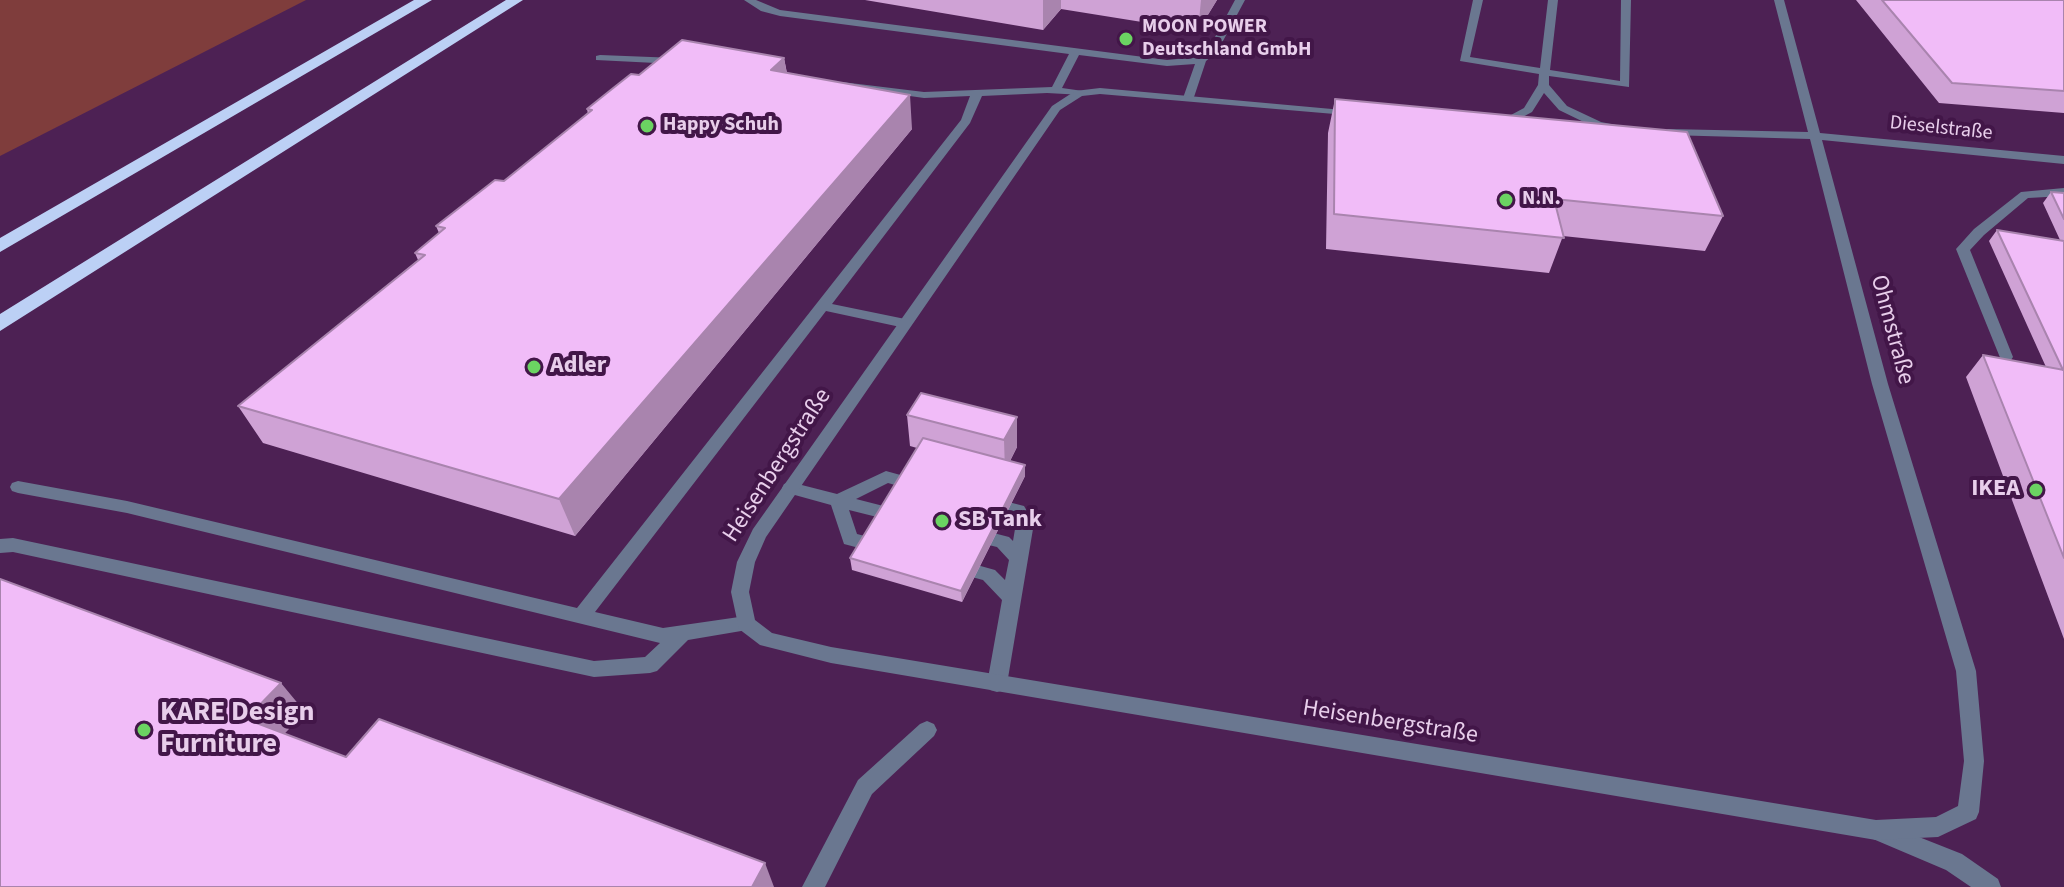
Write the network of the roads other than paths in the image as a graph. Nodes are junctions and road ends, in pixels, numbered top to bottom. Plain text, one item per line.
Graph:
1 (425, 0) edge
2 (516, 0) edge
3 (749, 0) edge
4 (1240, 0) edge
5 (1478, 0) edge
6 (1553, 0) edge
7 (1626, 0) edge
8 (1779, 0) edge
9 (1075, 53) junction
10 (600, 58) dead end
11 (1201, 60) junction
12 (690, 63) edge
13 (1543, 78) junction
14 (831, 82) edge
15 (1055, 91) junction
16 (1079, 93) junction
17 (977, 94) junction
18 (1189, 98) junction
19 (1373, 116) edge
20 (1525, 127) edge
21 (1566, 129) edge
22 (1657, 131) edge
23 (1814, 136) junction
24 (2064, 160) edge
25 (2064, 192) edge
26 (0, 246) edge
27 (822, 306) junction
28 (905, 323) junction
29 (0, 324) edge
30 (2006, 357) edge
31 (18, 487) dead end
32 (790, 488) junction
33 (930, 488) edge
34 (974, 499) edge
35 (838, 501) junction
36 (913, 520) edge
37 (958, 531) edge
38 (0, 546) edge
39 (896, 551) edge
40 (1018, 558) junction
41 (943, 563) edge
42 (1011, 597) junction
43 (581, 617) junction
44 (746, 624) junction
45 (683, 633) junction
46 (1966, 671) joint
47 (997, 684) junction
48 (927, 730) dead end
49 (1876, 830) junction
50 (813, 887) edge
51 (1990, 887) edge

1 - 26 highway
2 - 29 highway
3 - 9 street
4 - 11 street
5 - 13 street
6 - 13 street
7 - 13 street
8 - 23 street, Ohmstraße
9 - 11 street
9 - 15 street
10 - 12 street
11 - 18 street
13 - 20 street
13 - 21 street
14 - 17 street
15 - 16 street
15 - 17 street
16 - 18 street
16 - 28 street, Heisenbergstraße
17 - 27 street
18 - 19 street
22 - 23 street
23 - 24 street, Dieselstraße
23 - 46 street, Ohmstraße
25 - 30 street
27 - 28 street
27 - 43 street
28 - 32 street, Heisenbergstraße
31 - 43 street
32 - 35 street
32 - 44 street, Heisenbergstraße
33 - 35 street
34 - 40 street
35 - 36 street
35 - 39 street
37 - 40 street
38 - 45 street
40 - 42 street
41 - 42 street
42 - 47 street
43 - 45 street
44 - 45 street
44 - 47 street, Heisenbergstraße
46 - 49 street, Heisenbergstraße
47 - 49 street, Heisenbergstraße
48 - 50 street
49 - 51 street, Heisenbergstraße

